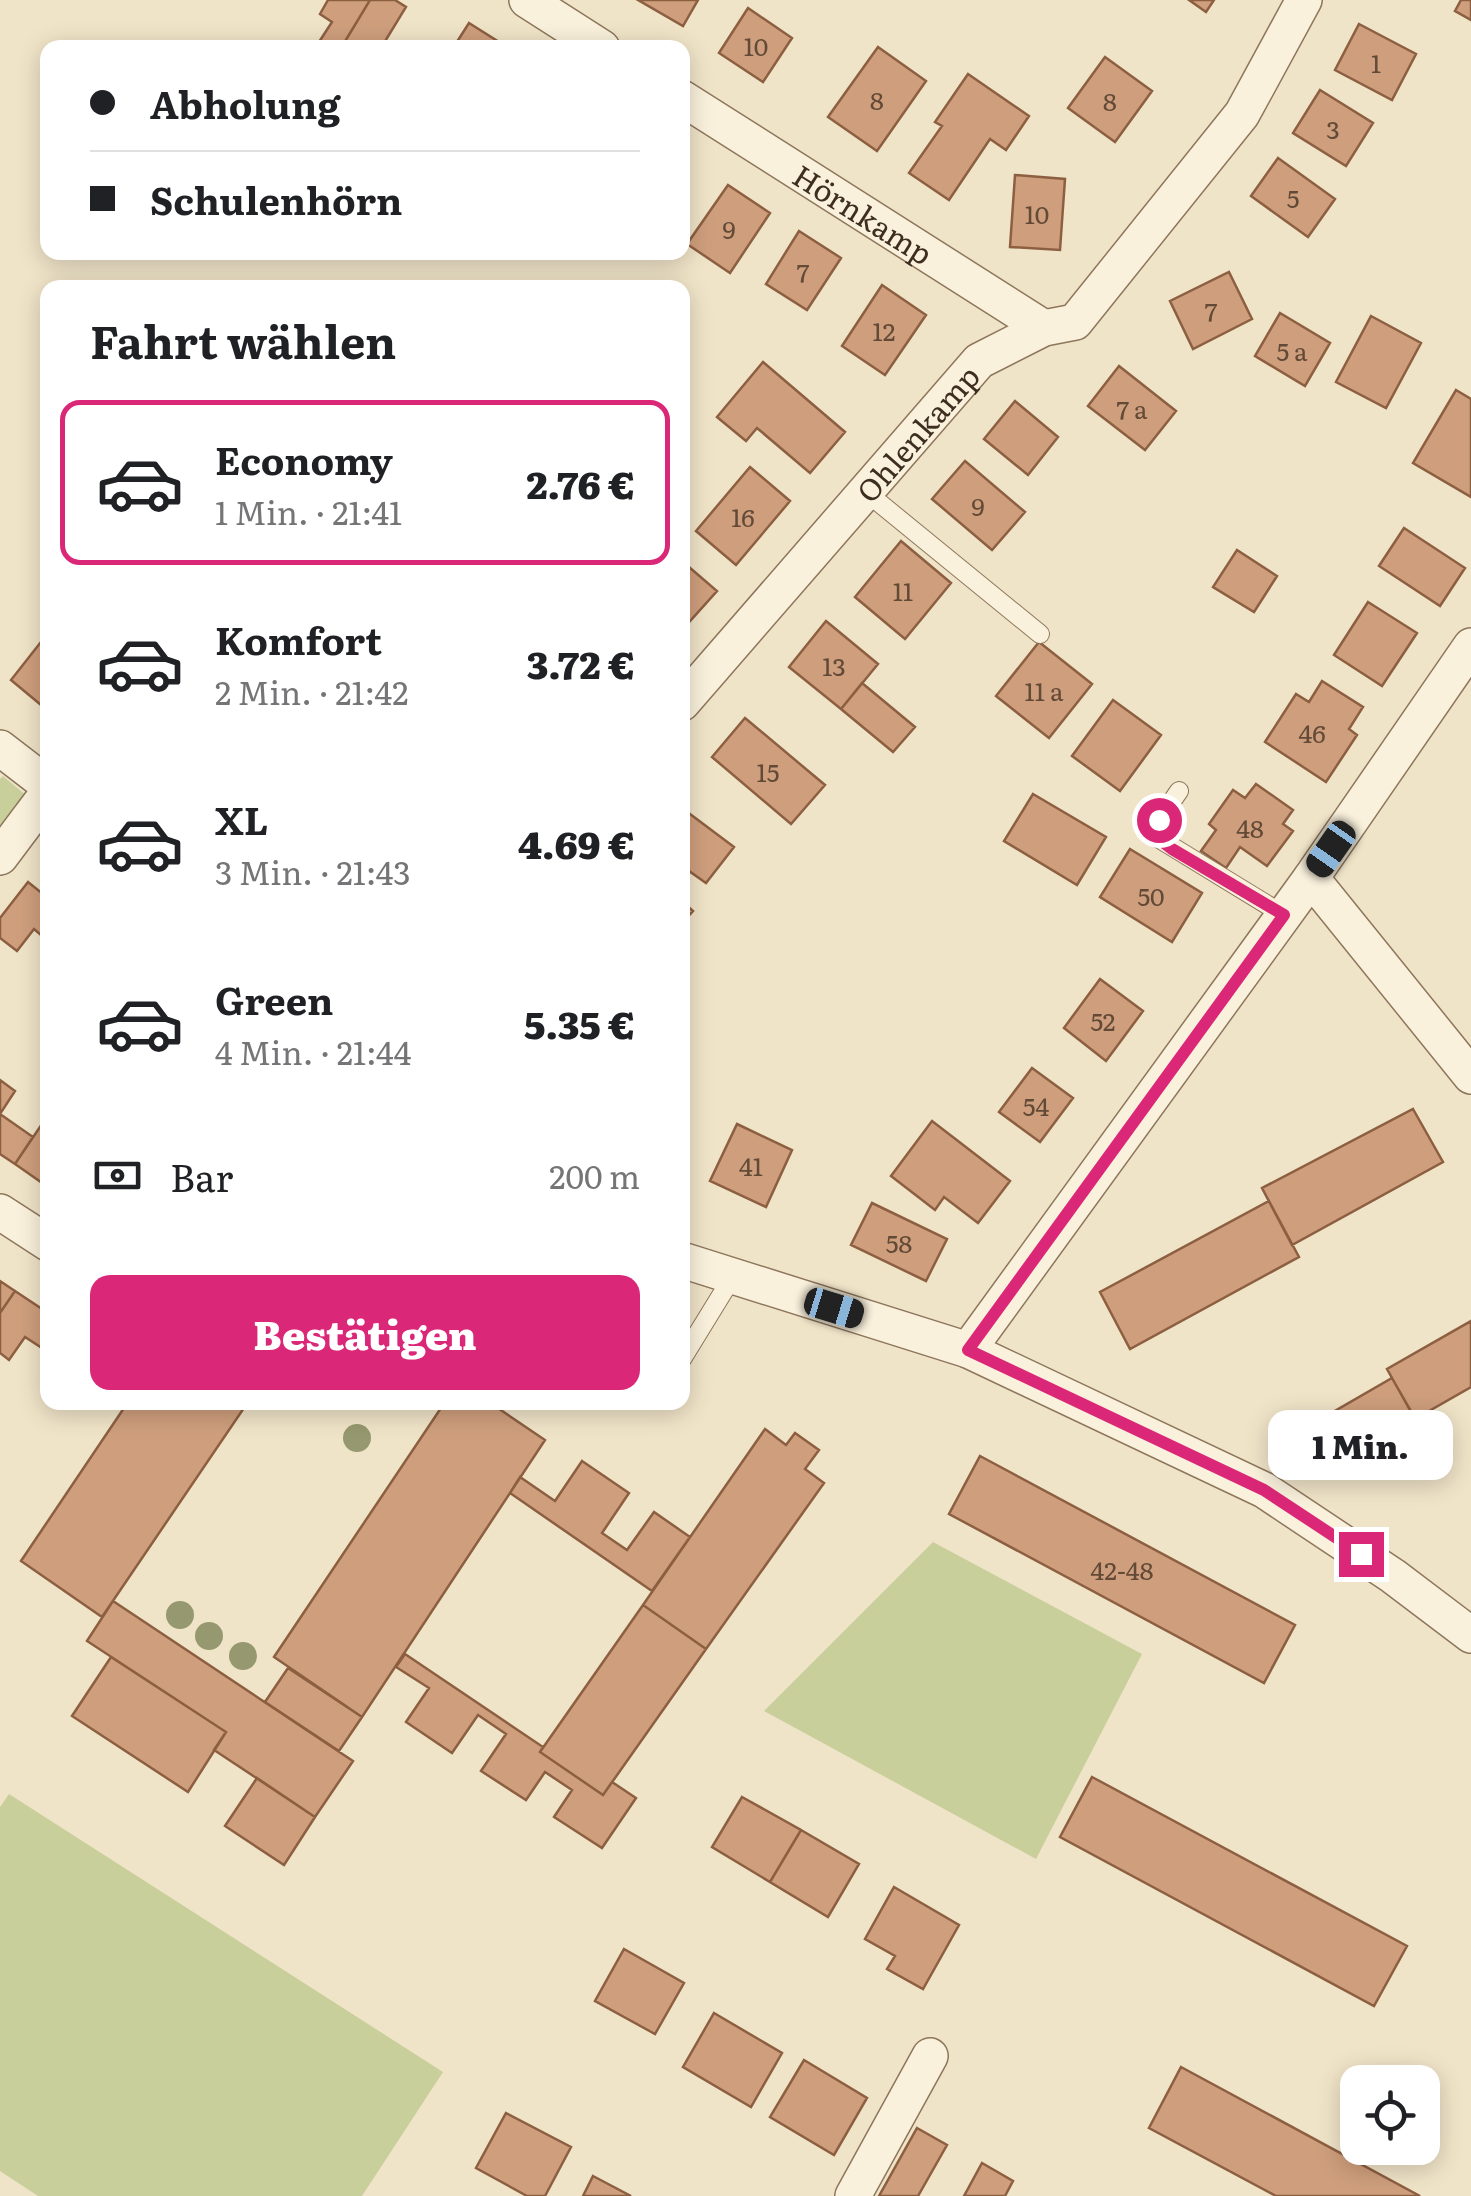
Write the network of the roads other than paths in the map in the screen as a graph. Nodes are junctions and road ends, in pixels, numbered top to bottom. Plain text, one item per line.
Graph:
1 (528, 0) edge
2 (1304, 0) edge
3 (590, 40) edge
4 (690, 103) edge
5 (1044, 328) junction
6 (866, 492) junction
7 (1040, 634) dead end
8 (1471, 646) edge
9 (690, 694) edge
10 (0, 748) edge
11 (40, 779) edge
12 (1179, 791) dead end
13 (40, 804) edge
14 (0, 857) edge
15 (1311, 878) junction
16 (1284, 915) junction
17 (1471, 1076) edge
18 (0, 1212) edge
19 (40, 1238) edge
20 (690, 1263) edge
21 (732, 1276) junction
22 (690, 1346) edge
23 (968, 1350) junction
24 (1471, 1635) edge
25 (930, 2056) dead end
26 (853, 2196) edge

1 - 3 street
2 - 5 street, Ohlenkamp
4 - 5 street, Hörnkamp
5 - 6 street, Ohlenkamp
6 - 7 lane
6 - 9 street, Ohlenkamp
8 - 15 street
10 - 11 street
12 - 16 lane
13 - 14 street
15 - 16 street
15 - 17 street
16 - 23 street
18 - 19 street
20 - 21 street
21 - 22 lane
21 - 23 street
23 - 24 street
25 - 26 street

